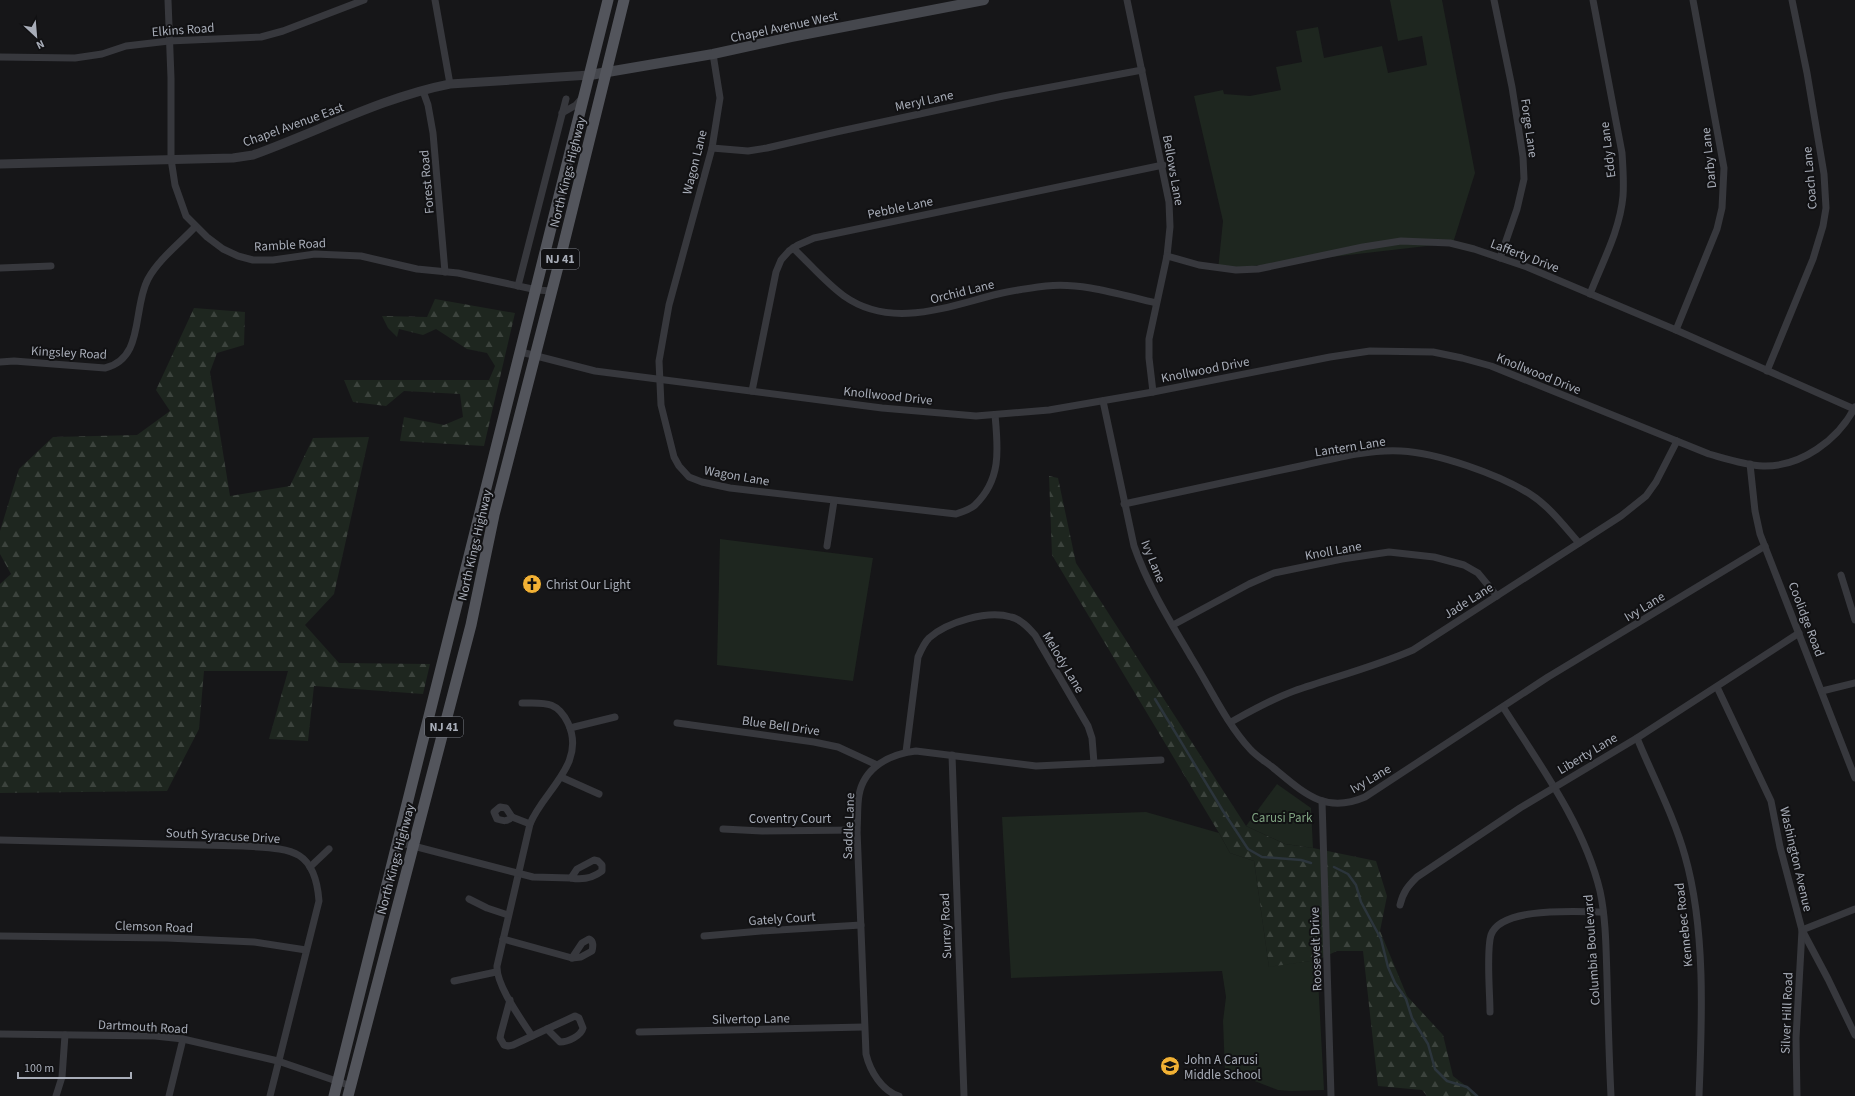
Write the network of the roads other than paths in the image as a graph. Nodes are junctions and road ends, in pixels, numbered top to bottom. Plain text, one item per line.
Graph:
1 (168, 0) edge
2 (364, 0) edge
3 (435, 0) edge
4 (608, 0) edge
5 (624, 0) edge
6 (984, 0) edge
7 (1127, 0) edge
8 (1494, 0) edge
9 (1593, 0) edge
10 (1693, 0) edge
11 (1792, 0) edge
12 (169, 41) junction
13 (713, 54) junction
14 (0, 57) edge
15 (1142, 70) junction
16 (606, 73) junction
17 (590, 75) junction
18 (450, 84) junction
19 (423, 91) junction
20 (585, 95) junction
21 (566, 99) dead end
22 (562, 113) junction
23 (712, 148) junction
24 (172, 159) junction
25 (0, 164) edge
26 (1163, 165) junction
27 (195, 227) junction
28 (793, 248) junction
29 (1167, 256) junction
30 (1500, 258) junction
31 (51, 266) dead end
32 (0, 268) edge
33 (445, 272) junction
34 (518, 286) junction
35 (537, 290) junction
36 (552, 291) junction
37 (1590, 294) junction
38 (1156, 303) junction
39 (1676, 330) junction
40 (521, 352) junction
41 (535, 356) junction
42 (0, 362) edge
43 (1767, 370) junction
44 (661, 379) junction
45 (752, 391) junction
46 (1153, 392) junction
47 (1103, 401) junction
48 (1855, 408) edge
49 (995, 415) junction
50 (1677, 441) junction
51 (1750, 464) junction
52 (834, 501) junction
53 (1124, 504) junction
54 (1579, 543) junction
55 (827, 546) dead end
56 (1765, 546) junction
57 (1841, 575) dead end
58 (1497, 596) junction
59 (1855, 620) edge
60 (1173, 625) junction
61 (1799, 633) junction
62 (1855, 683) edge
63 (1717, 687) junction
64 (1822, 691) junction
65 (522, 703) dead end
66 (1503, 707) junction
67 (615, 717) dead end
68 (1230, 722) junction
69 (677, 723) dead end
70 (570, 728) junction
71 (1637, 738) junction
72 (906, 752) junction
73 (952, 755) junction
74 (1161, 760) dead end
75 (1094, 763) junction
76 (877, 765) junction
77 (561, 777) junction
78 (1855, 778) edge
79 (1554, 787) junction
80 (599, 794) dead end
81 (1322, 801) junction
82 (512, 816) dead end
83 (530, 824) junction
84 (723, 829) dead end
85 (857, 830) junction
86 (0, 840) edge
87 (398, 842) junction
88 (413, 847) junction
89 (329, 849) dead end
90 (310, 867) junction
91 (518, 873) junction
92 (571, 878) dead end
93 (469, 899) dead end
94 (1400, 905) dead end
95 (1855, 910) edge
96 (1603, 912) junction
97 (508, 915) junction
98 (860, 925) junction
99 (1802, 930) junction
100 (0, 936) edge
101 (704, 936) dead end
102 (502, 939) junction
103 (306, 950) junction
104 (572, 958) dead end
105 (496, 972) junction
106 (454, 981) dead end
107 (510, 1000) junction
108 (1490, 1012) dead end
109 (864, 1027) junction
110 (547, 1029) junction
111 (639, 1032) dead end
112 (0, 1034) edge
113 (65, 1035) junction
114 (1855, 1035) edge
115 (532, 1036) junction
116 (183, 1038) junction
117 (278, 1062) junction
118 (337, 1082) junction
119 (350, 1091) edge
120 (56, 1096) edge
121 (170, 1096) edge
122 (270, 1096) edge
123 (334, 1096) edge
124 (899, 1096) edge
125 (964, 1096) edge
126 (1331, 1096) edge
127 (1610, 1096) edge
128 (1699, 1096) edge
129 (1797, 1096) edge

1 - 12 street, Ramble Road
2 - 12 street, Elkins Road
3 - 18 street
4 - 17 main road, North Kings Highway / NJ 41
5 - 16 main road, North Kings Highway / NJ 41
6 - 13 main road, Chapel Avenue West
7 - 15 street, Bellows Lane
8 - 30 street, Forge Lane
9 - 37 street, Eddy Lane
10 - 39 street, Darby Lane
11 - 43 street, Coach Lane
12 - 14 street, Elkins Road
12 - 24 street, Ramble Road
13 - 16 main road, Chapel Avenue West
13 - 23 street, Wagon Lane
15 - 23 street, Meryl Lane
15 - 26 street, Bellows Lane
16 - 17 main road, Chapel Avenue West
16 - 36 main road, North Kings Highway / NJ 41
17 - 18 street, Chapel Avenue East
17 - 20 main road, North Kings Highway / NJ 41
18 - 19 street, Chapel Avenue East
19 - 24 street, Chapel Avenue East
19 - 33 street, Forest Road
20 - 22 street
20 - 35 main road, North Kings Highway / NJ 41
21 - 22 street
22 - 34 street
23 - 44 street, Wagon Lane
24 - 25 street, Chapel Avenue East
24 - 27 street, Ramble Road
26 - 28 street, Pebble Lane
26 - 29 street, Bellows Lane
27 - 33 street, Ramble Road
27 - 42 street, Kingsley Road
28 - 38 street, Orchid Lane
28 - 45 street, Pebble Lane
29 - 30 street, Lafferty Drive
29 - 38 street, Bellows Lane
30 - 37 street, Lafferty Drive
31 - 32 street
33 - 34 street, Ramble Road
34 - 35 street, Ramble Road
35 - 36 street, Ramble Road
35 - 40 main road, North Kings Highway / NJ 41
36 - 41 main road, North Kings Highway / NJ 41
37 - 39 street, Lafferty Drive
38 - 46 street, Bellows Lane
39 - 43 street, Lafferty Drive
40 - 41 street, Knollwood Drive
40 - 87 main road, North Kings Highway / NJ 41
41 - 44 street, Knollwood Drive
41 - 88 main road, North Kings Highway / NJ 41
43 - 48 street, Lafferty Drive
44 - 45 street, Knollwood Drive
44 - 52 street, Wagon Lane
45 - 49 street, Knollwood Drive
46 - 47 street, Knollwood Drive
46 - 50 street, Knollwood Drive
47 - 49 street, Knollwood Drive
47 - 53 street, Ivy Lane
48 - 51 street, Knollwood Drive
49 - 52 street, Wagon Lane
50 - 51 street, Knollwood Drive
50 - 54 street, Jade Lane
51 - 56 street, Coolidge Road
52 - 55 street
53 - 54 street, Lantern Lane
53 - 60 street, Ivy Lane
54 - 58 street, Jade Lane
56 - 61 street, Coolidge Road
56 - 66 street, Ivy Lane
57 - 59 street
58 - 60 street, Knoll Lane
58 - 68 street, Jade Lane
60 - 68 street, Ivy Lane
61 - 63 street, Liberty Lane
61 - 64 street, Coolidge Road
62 - 64 street
63 - 71 street, Liberty Lane
63 - 99 street, Washington Avenue
64 - 78 street, Coolidge Road
65 - 70 street
66 - 79 street, Columbia Boulevard
66 - 81 street, Ivy Lane
67 - 70 street
68 - 81 street, Ivy Lane
69 - 76 street, Blue Bell Drive
70 - 77 street
71 - 79 street, Liberty Lane
71 - 128 street, Kennebec Road
72 - 73 street, Saddle Lane
72 - 75 street, Melody Lane
72 - 76 street, Saddle Lane
73 - 75 street, Saddle Lane
73 - 125 street, Surrey Road
74 - 75 street, Saddle Lane
76 - 85 street, Saddle Lane
77 - 80 street
77 - 83 street
79 - 94 street, Liberty Lane
79 - 96 street, Columbia Boulevard
81 - 126 street, Roosevelt Drive
82 - 83 street
83 - 91 street
84 - 85 street, Coventry Court
85 - 98 street, Saddle Lane
86 - 90 street, South Syracuse Drive
87 - 88 street
87 - 118 main road, North Kings Highway / NJ 41
88 - 91 street
88 - 119 main road, North Kings Highway / NJ 41
89 - 90 street
90 - 103 street, South Syracuse Drive
91 - 92 street
91 - 97 street
93 - 97 street
95 - 99 street
96 - 108 street
96 - 127 street, Columbia Boulevard
97 - 102 street
98 - 101 street, Gately Court
98 - 109 street, Saddle Lane
99 - 114 street, Washington Avenue
99 - 129 street, Silver Hill Road
100 - 103 street, Clemson Road
102 - 104 street
102 - 105 street
103 - 117 street, South Syracuse Drive
105 - 106 street
105 - 107 street
107 - 115 street
107 - 115 street
109 - 111 street, Silvertop Lane
109 - 124 street, Saddle Lane
110 - 110 street
110 - 115 street
112 - 113 street, Dartmouth Road
113 - 116 street, Dartmouth Road
113 - 120 street
116 - 117 street, Dartmouth Road
116 - 121 street
117 - 118 street, Dartmouth Road
117 - 122 street, South Syracuse Drive
118 - 119 street, Dartmouth Road
118 - 123 main road, North Kings Highway / NJ 41

